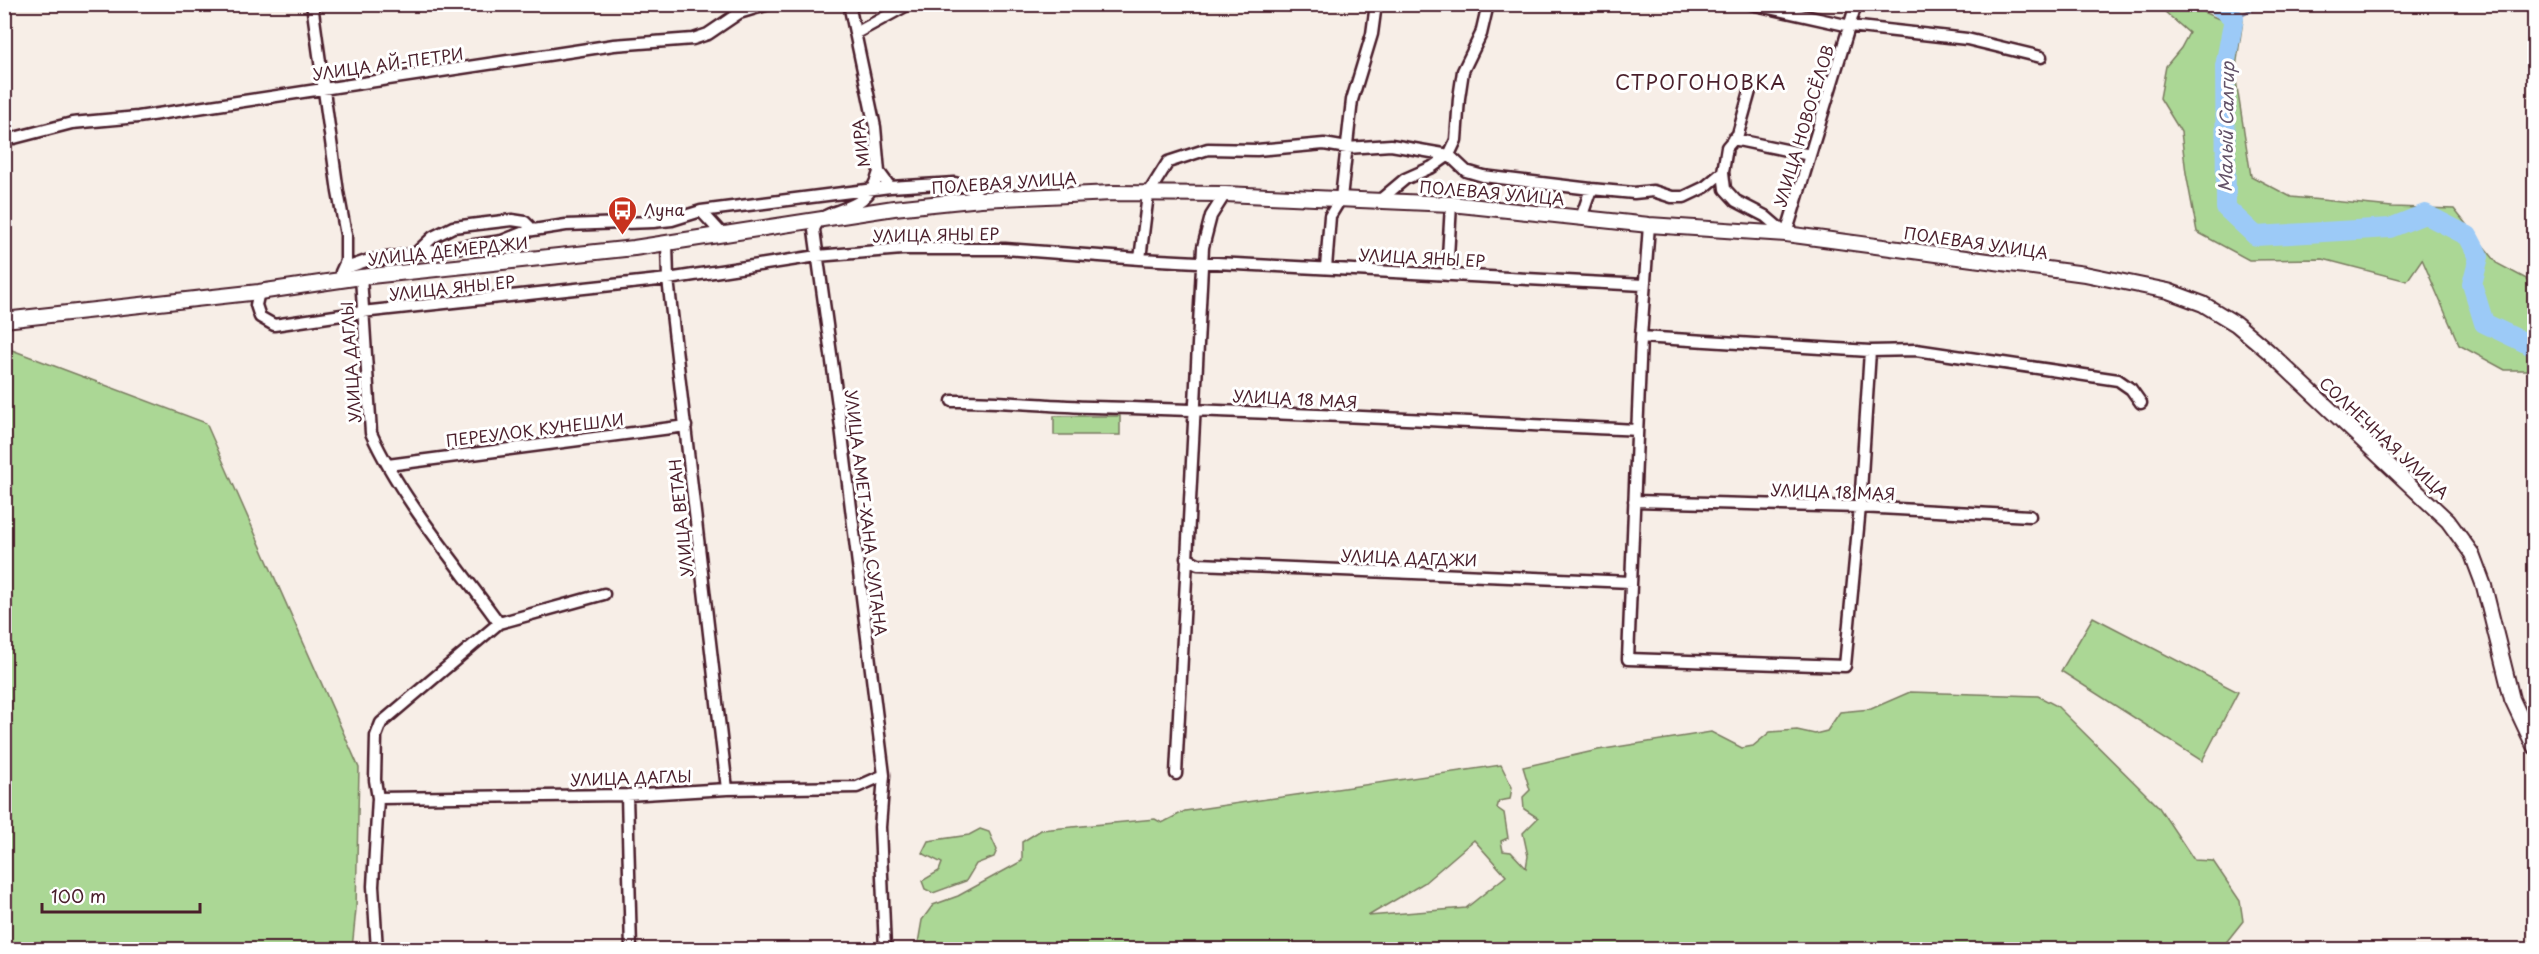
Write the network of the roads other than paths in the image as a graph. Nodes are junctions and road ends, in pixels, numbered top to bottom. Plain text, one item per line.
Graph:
1 (312, 4) edge
2 (768, 4) edge
3 (849, 4) edge
4 (855, 4) edge
5 (909, 4) edge
6 (1376, 4) edge
7 (1488, 4) edge
8 (1751, 4) edge
9 (1856, 4) edge
10 (1850, 26) junction
11 (856, 33) junction
12 (2041, 57) dead end
13 (1752, 84) dead end
14 (323, 88) junction
15 (4, 138) edge
16 (1733, 139) junction
17 (1347, 148) junction
18 (1449, 155) junction
19 (1810, 155) junction
20 (879, 172) junction
21 (1723, 172) junction
22 (890, 187) junction
23 (872, 189) junction
24 (1591, 189) junction
25 (1225, 194) junction
26 (1148, 195) junction
27 (1341, 198) junction
28 (981, 199) junction
29 (1380, 200) junction
30 (1451, 204) junction
31 (894, 208) joint
32 (701, 211) junction
33 (1581, 218) junction
34 (817, 220) junction
35 (1650, 225) junction
36 (533, 230) junction
37 (1786, 234) junction
38 (723, 235) junction
39 (667, 243) junction
40 (416, 254) junction
41 (817, 256) junction
42 (1140, 259) junction
43 (1204, 262) junction
44 (1326, 268) junction
45 (343, 269) junction
46 (1447, 274) junction
47 (2085, 274) joint
48 (361, 277) junction
49 (668, 279) junction
50 (333, 281) junction
51 (1644, 285) junction
52 (259, 292) junction
53 (362, 312) junction
54 (4, 320) edge
55 (1641, 337) junction
56 (1870, 351) junction
57 (952, 401) dead end
58 (2141, 403) dead end
59 (1193, 409) junction
60 (686, 426) junction
61 (1637, 430) junction
62 (388, 465) junction
63 (1634, 501) junction
64 (1860, 507) junction
65 (2030, 516) dead end
66 (1186, 558) junction
67 (1631, 582) junction
68 (604, 594) dead end
69 (499, 622) junction
70 (2535, 746) edge
71 (1176, 774) dead end
72 (884, 775) junction
73 (727, 789) junction
74 (627, 795) junction
75 (378, 798) junction
76 (377, 950) edge
77 (632, 950) edge
78 (885, 950) edge

1 - 14 street
2 - 14 street, УЛИЦА АЙ-ПЕТРИ
3 - 11 street
4 - 11 street
5 - 11 street
6 - 17 street
7 - 18 street
8 - 10 street, УЛИЦА НОВОСЁЛОВ
9 - 10 street, УЛИЦА НОВОСЁЛОВ
10 - 12 street, УЛИЦА НОВОСЁЛОВ
10 - 19 street, УЛИЦА НОВОСЁЛОВ
11 - 20 street, МИРА
13 - 16 street
14 - 15 street, УЛИЦА АЙ-ПЕТРИ
14 - 45 street
16 - 19 street
16 - 21 street
17 - 18 street
17 - 26 street
17 - 27 street
18 - 24 street
18 - 29 street
19 - 37 street, УЛИЦА НОВОСЁЛОВ
20 - 22 street, МИРА
20 - 23 street
21 - 24 street
21 - 37 street
22 - 23 street
22 - 28 street
23 - 32 street
23 - 34 street
24 - 33 street
25 - 26 main road, ПОЛЕВАЯ УЛИЦА
25 - 27 main road, ПОЛЕВАЯ УЛИЦА
25 - 43 street
26 - 28 main road, ПОЛЕВАЯ УЛИЦА
26 - 42 street
27 - 29 main road, ПОЛЕВАЯ УЛИЦА
27 - 44 street
28 - 31 main road, ПОЛЕВАЯ УЛИЦА
29 - 30 main road, ПОЛЕВАЯ УЛИЦА
30 - 33 main road, ПОЛЕВАЯ УЛИЦА
30 - 46 street
31 - 34 main road, УЛИЦА ДЕМЕРДЖИ
32 - 36 street
32 - 38 street
33 - 35 main road, ПОЛЕВАЯ УЛИЦА
34 - 38 main road, УЛИЦА ДЕМЕРДЖИ
34 - 41 street, УЛИЦА АМЕТ-ХАНА СУЛТАНА
35 - 37 main road, ПОЛЕВАЯ УЛИЦА
35 - 51 street
36 - 40 street
36 - 40 street
37 - 47 main road, ПОЛЕВАЯ УЛИЦА
38 - 39 main road, УЛИЦА ДЕМЕРДЖИ
39 - 48 main road, УЛИЦА ДЕМЕРДЖИ
39 - 49 street, УЛИЦА ВЕТАН
40 - 45 street
41 - 42 street, УЛИЦА ЯНЫ ЕР
41 - 49 street, УЛИЦА ЯНЫ ЕР
41 - 72 street, УЛИЦА АМЕТ-ХАНА СУЛТАНА
42 - 43 street, УЛИЦА ЯНЫ ЕР
43 - 44 street, УЛИЦА ЯНЫ ЕР
43 - 59 street
44 - 46 street, УЛИЦА ЯНЫ ЕР
45 - 50 street
46 - 51 street, УЛИЦА ЯНЫ ЕР
47 - 70 main road, СОЛНЕЧНАЯ УЛИЦА
48 - 50 main road, УЛИЦА ДЕМЕРДЖИ
48 - 53 street, УЛИЦА ДАГЛЫ
49 - 53 street, УЛИЦА ЯНЫ ЕР
49 - 60 street, УЛИЦА ВЕТАН
50 - 52 main road, УЛИЦА ДЕМЕРДЖИ
51 - 55 street
52 - 53 street, УЛИЦА ЯНЫ ЕР
52 - 54 main road, УЛИЦА ДЕМЕРДЖИ
53 - 62 street, УЛИЦА ДАГЛЫ
55 - 56 street
55 - 61 street
56 - 58 street
56 - 64 street
57 - 59 street, УЛИЦА 18 МАЯ
59 - 61 street, УЛИЦА 18 МАЯ
59 - 66 street
60 - 62 street, ПЕРЕУЛОК КУНЕШЛИ
60 - 73 street, УЛИЦА ВЕТАН
61 - 63 street
62 - 69 street, УЛИЦА ДАГЛЫ
63 - 64 street, УЛИЦА 18 МАЯ
63 - 67 street
64 - 65 street, УЛИЦА 18 МАЯ
64 - 67 street
66 - 67 street, УЛИЦА ДАГДЖИ
66 - 71 street
68 - 69 street
69 - 75 street
72 - 73 street, УЛИЦА ДАГЛЫ
72 - 78 street, УЛИЦА АМЕТ-ХАНА СУЛТАНА
73 - 74 street, УЛИЦА ДАГЛЫ
74 - 75 street, УЛИЦА ДАГЛЫ
74 - 77 street
75 - 76 street

